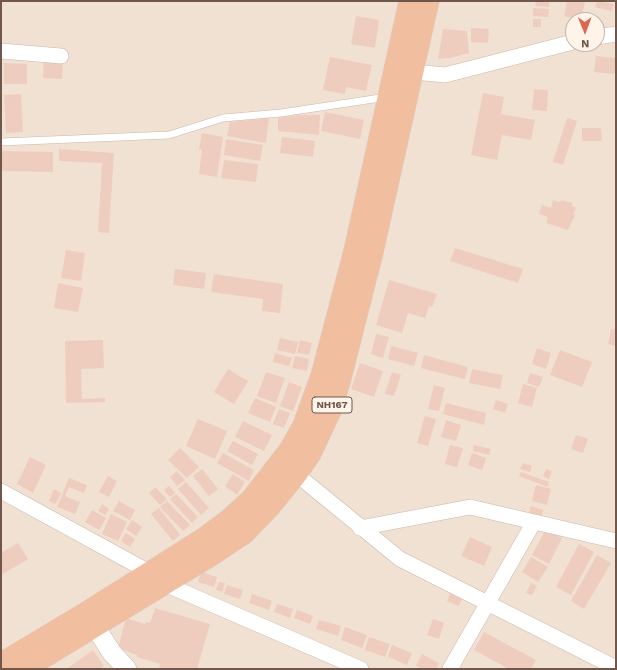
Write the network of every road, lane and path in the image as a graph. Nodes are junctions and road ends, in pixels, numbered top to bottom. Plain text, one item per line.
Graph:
1 (410, 1) edge
2 (428, 1) edge
3 (616, 34) edge
4 (605, 36) edge
5 (565, 44) edge
6 (1, 51) edge
7 (61, 56) dead end
8 (404, 71) junction
9 (389, 96) junction
10 (1, 142) edge
11 (296, 474) junction
12 (1, 491) edge
13 (534, 522) junction
14 (360, 528) junction
15 (616, 541) edge
16 (158, 578) junction
17 (488, 603) junction
18 (90, 620) junction
19 (1, 664) edge
20 (616, 668) edge
21 (24, 669) edge
22 (127, 669) edge
23 (361, 669) edge
24 (450, 669) edge

1 - 8 highway, NH167
2 - 8 highway, NH167
3 - 4 street
5 - 8 street
6 - 7 street
8 - 9 highway, NH167
8 - 11 highway, NH167
9 - 10 lane
9 - 16 highway, NH167
11 - 14 street
11 - 16 highway, NH167
12 - 16 street
13 - 14 street
13 - 15 street
13 - 17 street
14 - 17 street
16 - 18 highway, NH167
16 - 23 street
17 - 20 street
17 - 24 street
18 - 19 highway, NH167
18 - 21 highway, NH167
18 - 22 street

